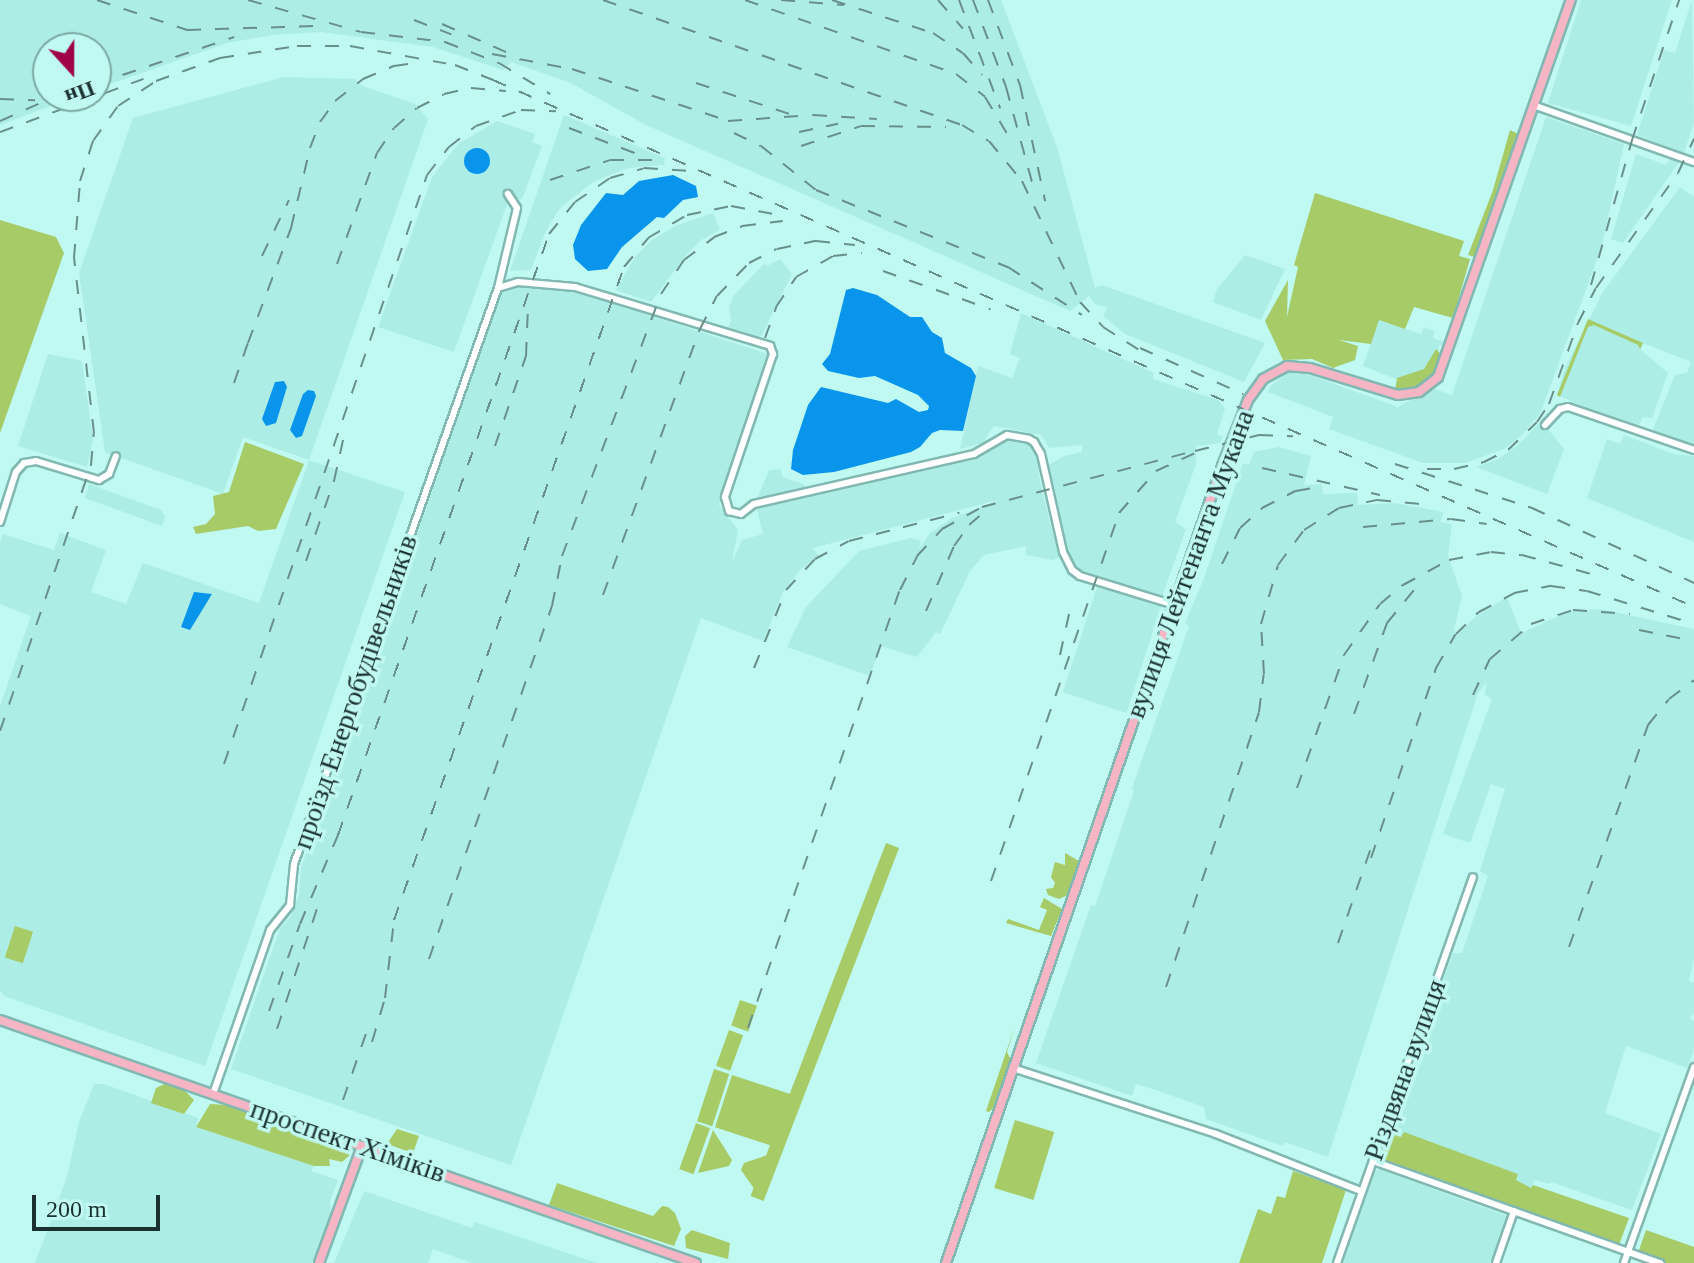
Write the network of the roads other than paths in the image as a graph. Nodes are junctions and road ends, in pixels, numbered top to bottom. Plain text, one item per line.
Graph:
1 (1571, 0) edge
2 (1533, 105) junction
3 (1694, 162) edge
4 (508, 194) dead end
5 (498, 288) junction
6 (1545, 425) dead end
7 (1694, 450) edge
8 (116, 456) dead end
9 (0, 522) edge
10 (1175, 605) junction
11 (1473, 877) dead end
12 (0, 1020) edge
13 (1694, 1067) edge
14 (1013, 1068) junction
15 (213, 1094) junction
16 (362, 1146) junction
17 (1373, 1161) junction
18 (1361, 1191) junction
19 (1514, 1211) junction
20 (1629, 1251) junction
21 (319, 1263) edge
22 (696, 1263) edge
23 (946, 1263) edge
24 (1337, 1263) edge
25 (1496, 1263) edge
26 (1624, 1263) edge
27 (1660, 1263) edge

1 - 2 main road, вулиця Лейтенанта Мукана
2 - 3 street
2 - 10 main road, вулиця Лейтенанта Мукана
4 - 5 street, проїзд Енергобудівельників
5 - 10 street
5 - 15 street, проїзд Енергобудівельників
6 - 7 street
8 - 9 street
10 - 14 main road, вулиця Лейтенанта Мукана
11 - 17 street, Різдвяна вулиця
12 - 15 main road, проспект Хіміків
13 - 20 street
14 - 18 street
14 - 23 main road, вулиця Лейтенанта Мукана
15 - 16 main road, проспект Хіміків
16 - 21 main road
16 - 22 main road, проспект Хіміків
17 - 18 street, Різдвяна вулиця
17 - 19 street
18 - 24 street, Різдвяна вулиця
19 - 20 street
19 - 25 street
20 - 26 street
20 - 27 street

